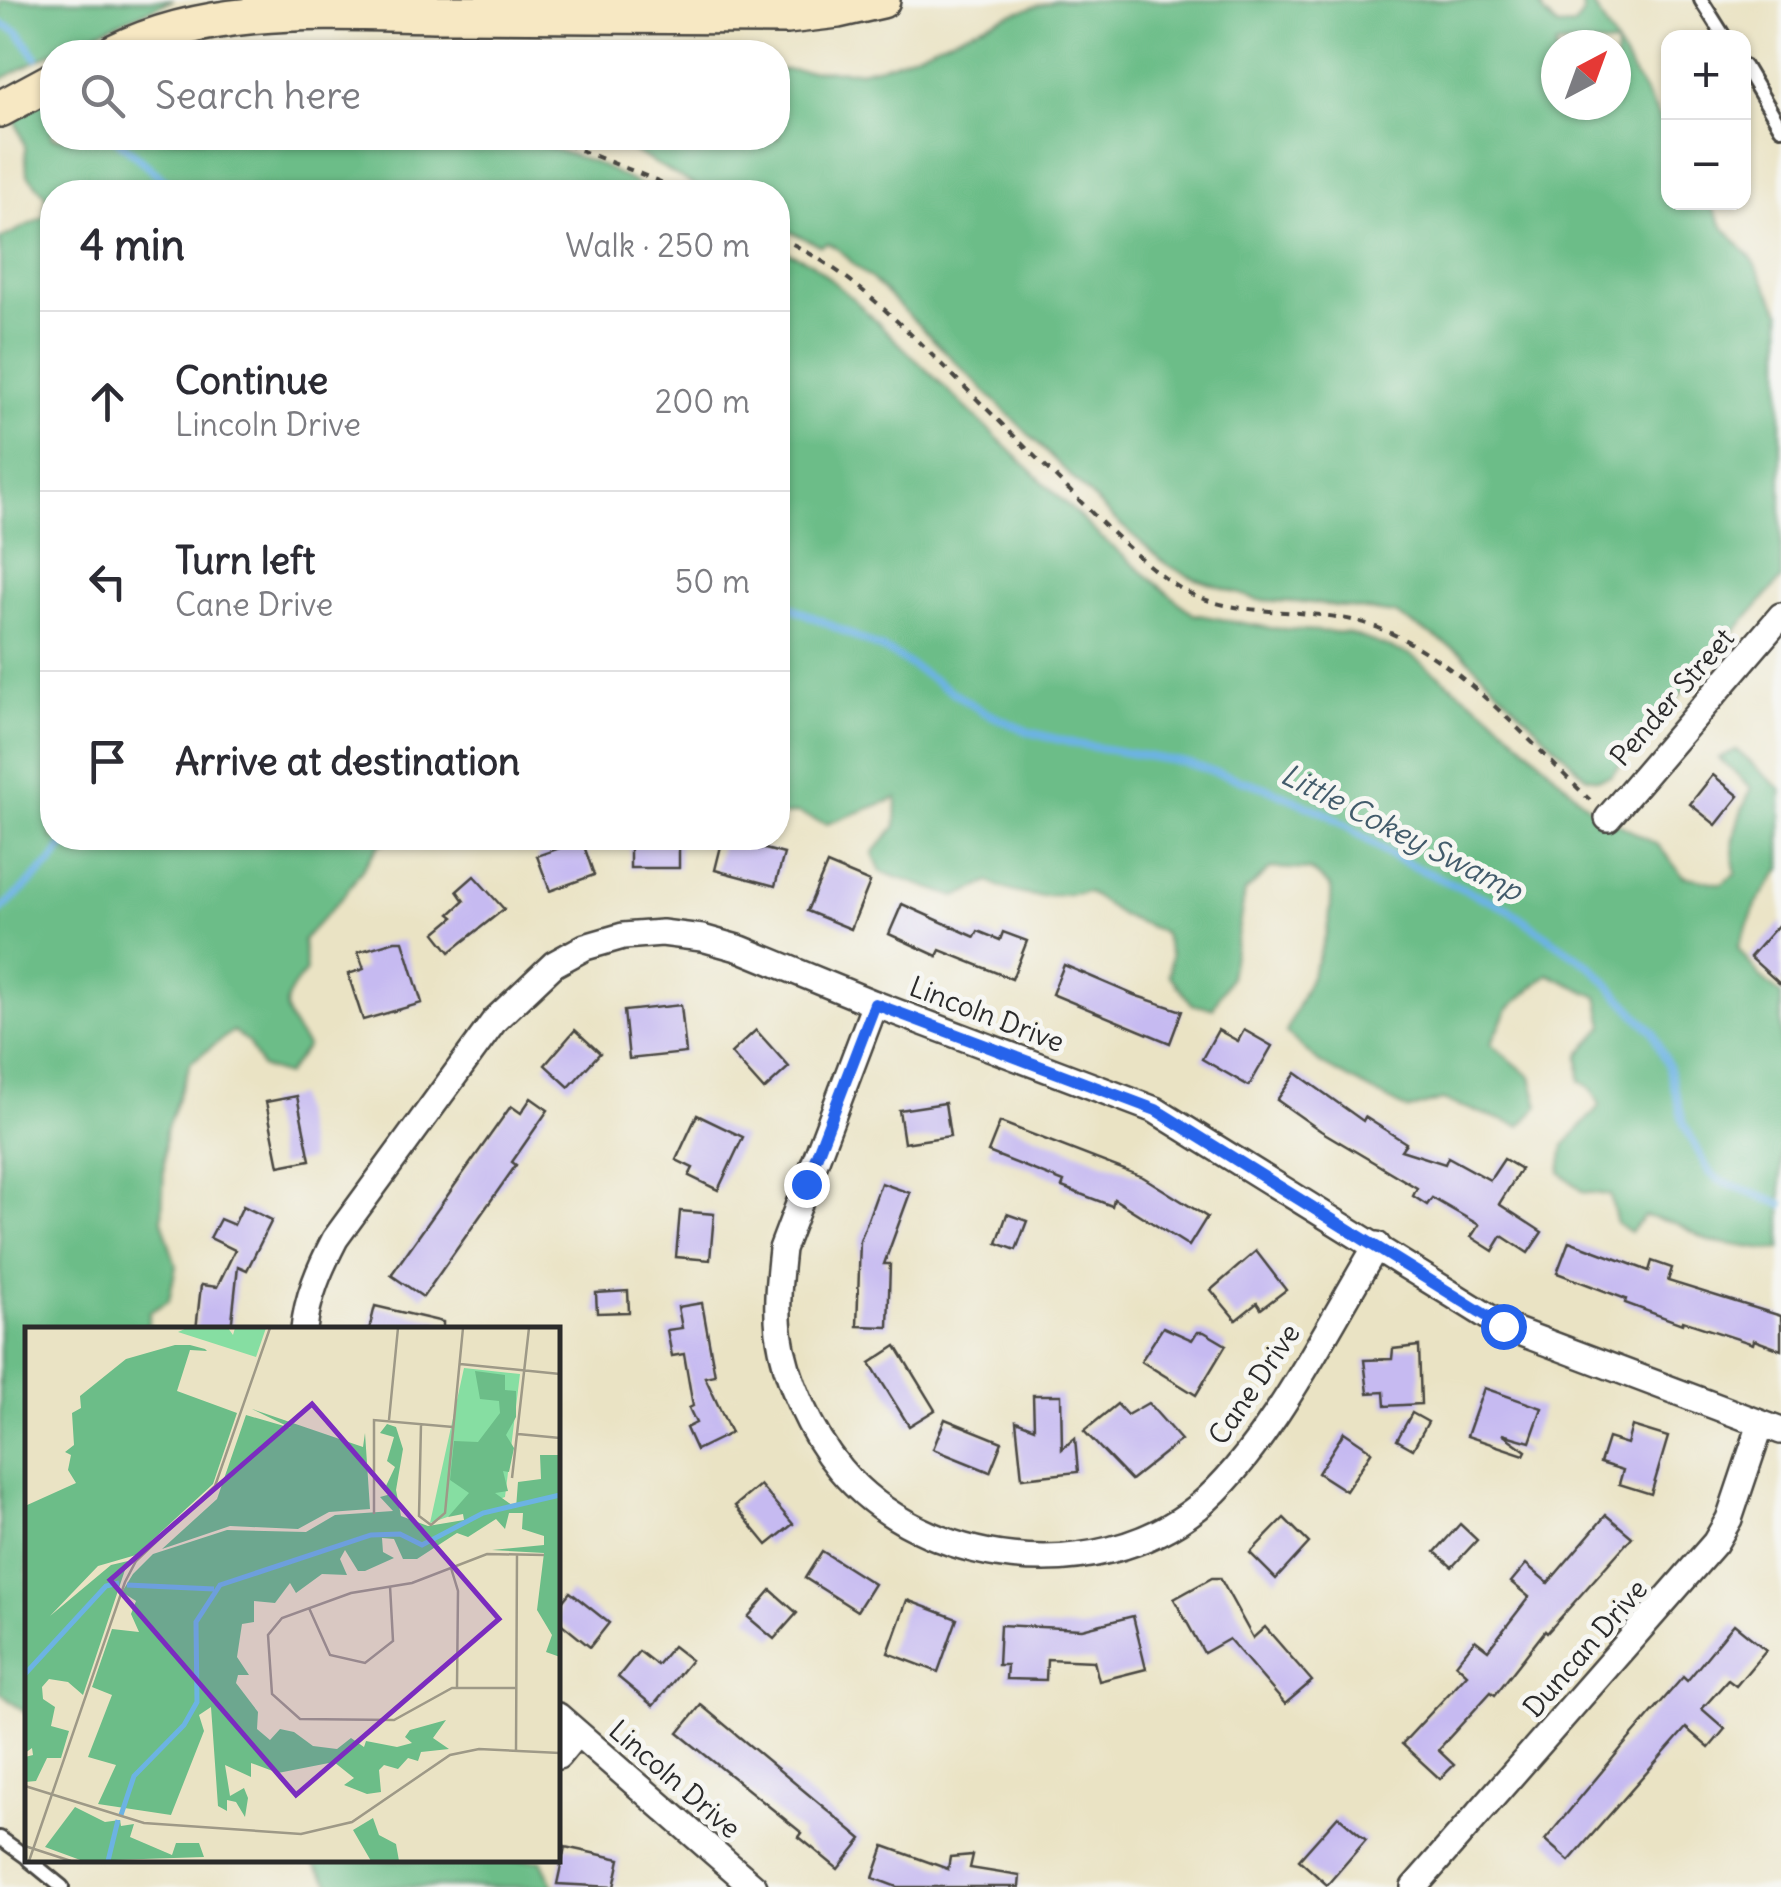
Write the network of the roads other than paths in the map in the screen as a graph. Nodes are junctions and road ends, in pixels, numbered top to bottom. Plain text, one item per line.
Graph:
1 (882, 0) edge
2 (1701, 0) edge
3 (1721, 30) edge
4 (142, 40) edge
5 (1751, 78) edge
6 (40, 87) edge
7 (0, 109) edge
8 (1781, 128) edge
9 (1781, 616) edge
10 (1608, 818) road end
11 (875, 1004) junction
12 (1377, 1246) junction
13 (304, 1327) edge
14 (1771, 1427) edge
15 (567, 1725) edge
16 (560, 1749) edge
17 (0, 1838) edge
18 (25, 1857) edge
19 (32, 1862) edge
20 (62, 1887) edge
21 (754, 1887) edge
22 (1414, 1887) edge

1 - 4 street
2 - 3 lane
5 - 8 lane
6 - 7 street
9 - 10 street, Pender Street
11 - 12 street, Lincoln Drive
11 - 12 street, Cane Drive
11 - 13 street, Lincoln Drive
12 - 14 street, Lincoln Drive
14 - 22 street, Duncan Drive
15 - 16 street
15 - 21 street, Lincoln Drive
17 - 18 lane
19 - 20 lane

